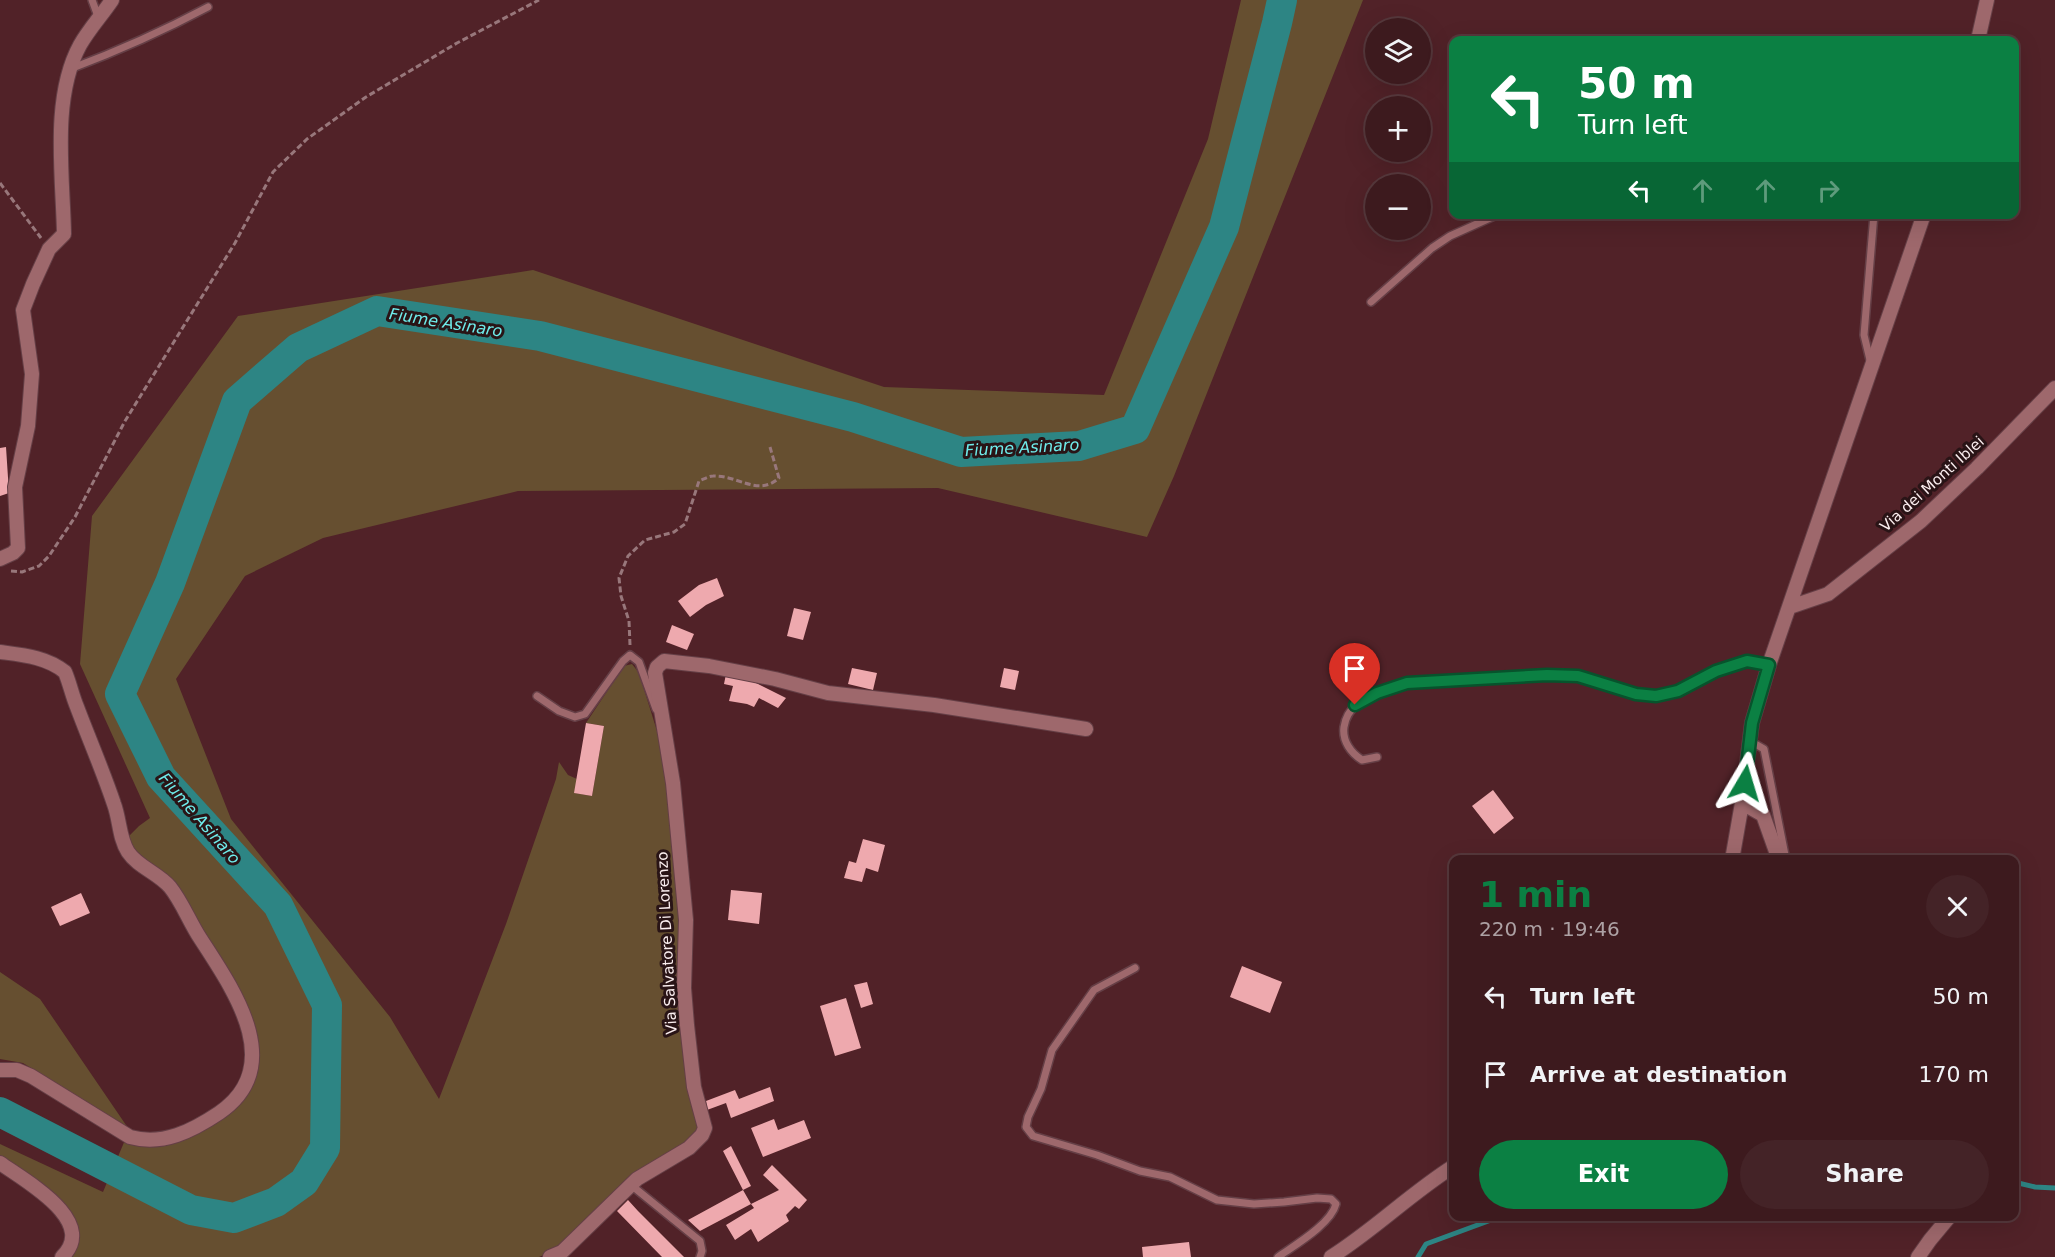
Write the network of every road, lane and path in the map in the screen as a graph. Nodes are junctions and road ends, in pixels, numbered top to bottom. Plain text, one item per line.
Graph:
1 (92, 0) edge
2 (112, 0) edge
3 (539, 0) edge
4 (1987, 0) edge
5 (208, 7) dead end
6 (99, 19) junction
7 (1979, 36) edge
8 (70, 69) junction
9 (0, 183) edge
10 (1488, 219) edge
11 (1874, 219) edge
12 (1922, 219) edge
13 (49, 249) junction
14 (1371, 302) dead end
15 (1872, 369) junction
16 (2055, 388) edge
17 (770, 447) dead end
18 (4, 565) edge
19 (1790, 607) junction
20 (0, 652) edge
21 (630, 655) junction
22 (1769, 665) junction
23 (537, 696) dead end
24 (1086, 729) dead end
25 (663, 732) junction
26 (1750, 741) junction
27 (1377, 757) dead end
28 (1742, 803) junction
29 (1733, 855) edge
30 (1777, 855) edge
31 (1785, 855) edge
32 (1135, 968) dead end
33 (0, 1070) edge
34 (0, 1163) edge
35 (1449, 1169) edge
36 (631, 1185) junction
37 (1946, 1221) edge
38 (62, 1257) edge
39 (550, 1257) edge
40 (700, 1257) edge
41 (1278, 1257) edge
42 (1331, 1257) edge
43 (1918, 1257) edge

1 - 6 lane
2 - 6 street
3 - 18 path
4 - 7 street
5 - 8 lane
6 - 8 street
8 - 13 street
9 - 13 path
10 - 14 lane
11 - 15 lane
12 - 15 street
13 - 18 street
15 - 19 street
16 - 19 street, Via dei Monti Iblei
17 - 21 path
19 - 22 street
20 - 33 street
21 - 23 lane
21 - 25 lane
22 - 26 street
22 - 27 lane
24 - 25 street, Via Salvatore Di Lorenzo
25 - 36 street, Via Salvatore Di Lorenzo
26 - 28 street
26 - 31 lane
28 - 29 street
28 - 30 street
32 - 41 lane
34 - 38 street
35 - 42 street
36 - 39 street, Via Salvatore Di Lorenzo
36 - 40 lane
37 - 43 street

